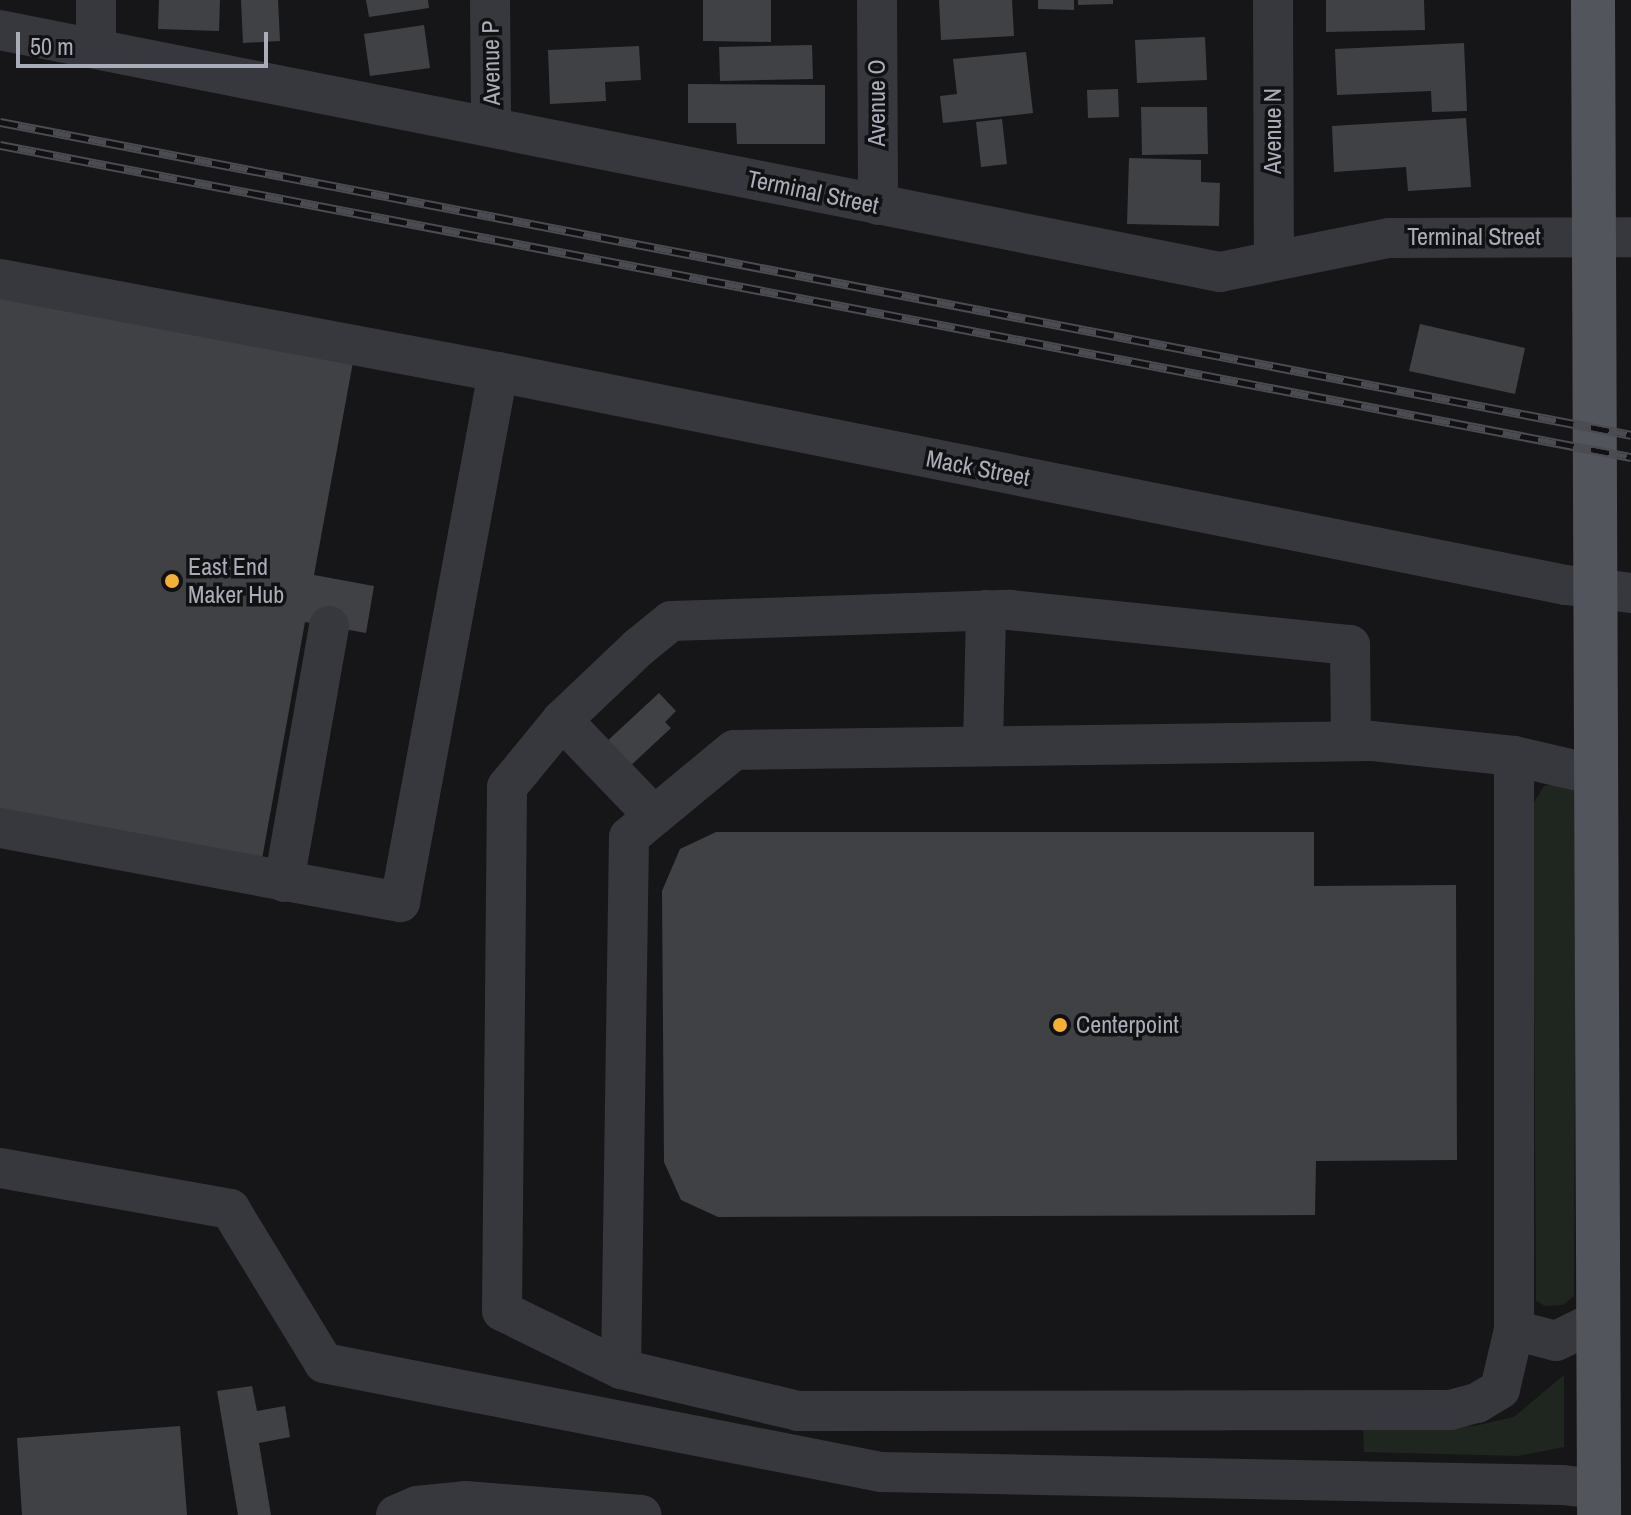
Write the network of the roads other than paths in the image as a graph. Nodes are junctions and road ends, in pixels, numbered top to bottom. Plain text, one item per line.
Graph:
1 (96, 0) edge
2 (490, 0) edge
3 (877, 0) edge
4 (1273, 0) edge
5 (1593, 0) edge
6 (0, 30) edge
7 (96, 48) junction
8 (491, 126) junction
9 (878, 205) junction
10 (1612, 237) edge
11 (1274, 261) junction
12 (0, 279) edge
13 (498, 372) junction
14 (1613, 591) edge
15 (986, 610) junction
16 (329, 626) dead end
17 (562, 720) junction
18 (1351, 741) junction
19 (983, 745) junction
20 (1514, 756) junction
21 (1596, 775) junction
22 (653, 815) junction
23 (0, 828) edge
24 (284, 882) junction
25 (0, 1168) edge
26 (1597, 1321) junction
27 (1514, 1330) junction
28 (621, 1369) junction
29 (1599, 1502) edge
30 (396, 1515) edge
31 (641, 1515) edge

1 - 7 street
2 - 8 street, Avenue P
3 - 9 street, Avenue O
4 - 11 street, Avenue N
5 - 10 main road
6 - 7 street, Terminal Street
7 - 8 street, Terminal Street
8 - 9 street, Terminal Street
9 - 11 street, Terminal Street
10 - 11 street, Terminal Street
10 - 14 main road
12 - 13 street, Mack Street
13 - 14 street, Mack Street
13 - 24 street
14 - 21 main road
15 - 17 street
15 - 18 street
15 - 19 street
16 - 24 street
17 - 22 street
17 - 28 street
18 - 19 street
18 - 20 street
19 - 22 street
20 - 21 street
20 - 27 street
21 - 26 main road
22 - 28 street
23 - 24 street
25 - 29 street
26 - 27 street
26 - 29 main road
27 - 28 street
30 - 31 street

